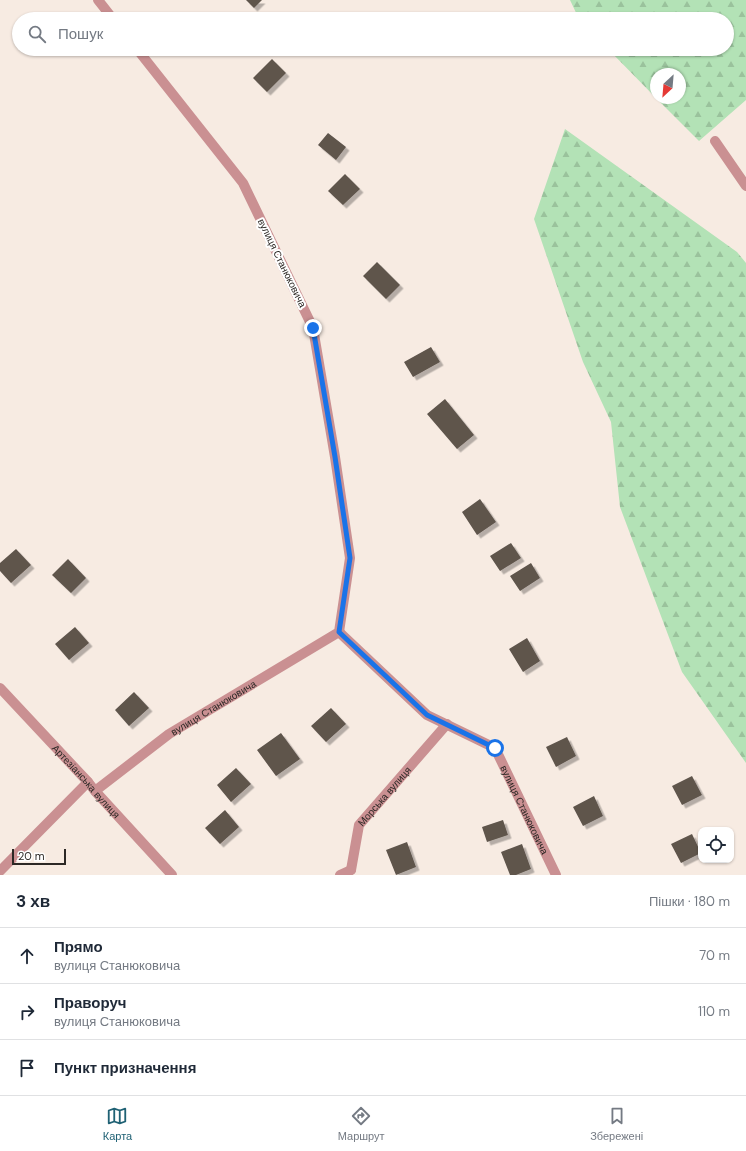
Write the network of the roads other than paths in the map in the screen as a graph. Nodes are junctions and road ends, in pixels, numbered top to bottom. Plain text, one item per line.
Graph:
1 (98, 0) edge
2 (107, 12) edge
3 (143, 56) edge
4 (715, 141) dead end
5 (746, 186) edge
6 (339, 632) junction
7 (0, 688) edge
8 (447, 724) junction
9 (88, 782) junction
10 (94, 791) junction
11 (0, 871) edge
12 (353, 872) edge
13 (172, 875) edge
14 (340, 875) edge
15 (556, 875) edge

1 - 2 street
3 - 6 street, вулиця Станюковича
4 - 5 street
6 - 8 street, вулиця Станюковича
6 - 10 street, вулиця Станюковича
7 - 9 street, Артезіанська вулиця
8 - 12 street, Морська вулиця
8 - 15 street, вулиця Станюковича
9 - 10 street, Артезіанська вулиця
9 - 11 street
10 - 13 street, Артезіанська вулиця
12 - 14 street, Морська вулиця

